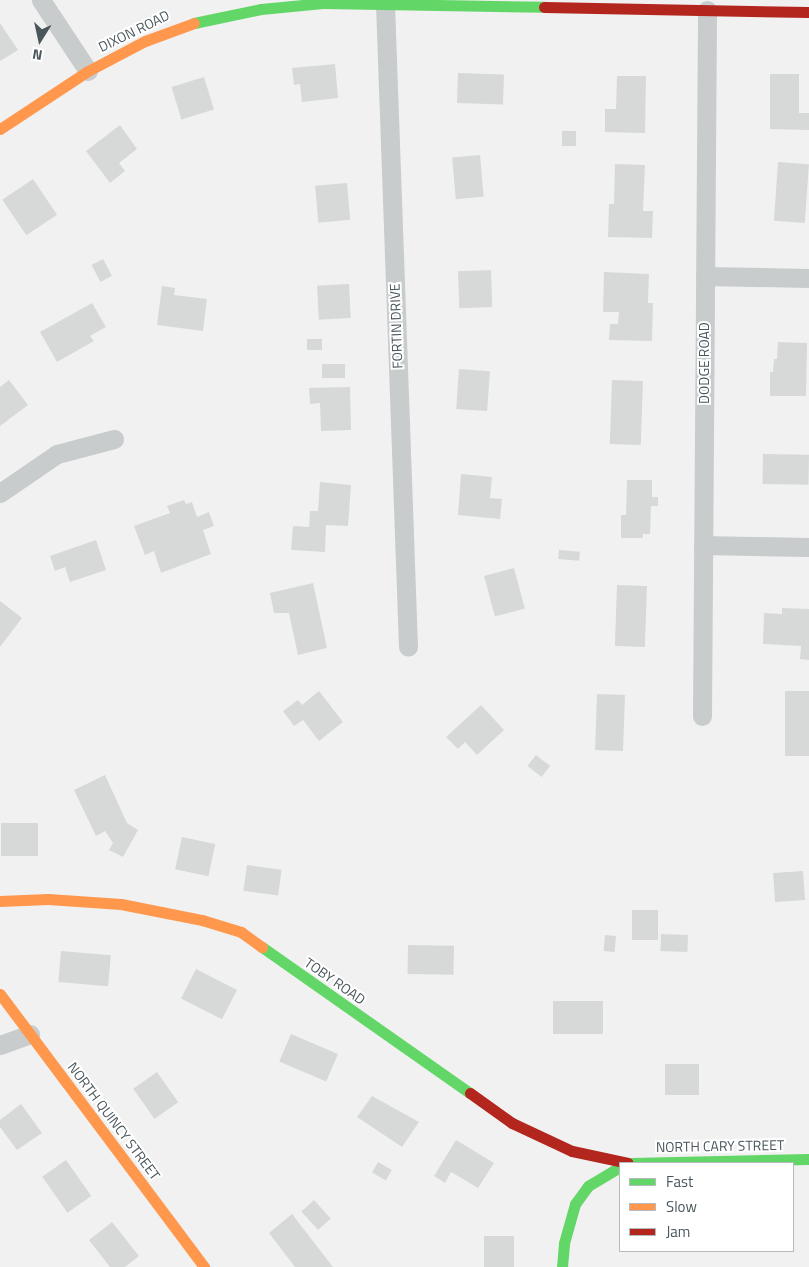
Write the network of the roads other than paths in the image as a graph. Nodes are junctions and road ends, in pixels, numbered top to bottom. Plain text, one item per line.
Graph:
1 (41, 0) edge
2 (385, 4) junction
3 (707, 10) junction
4 (809, 12) edge
5 (88, 71) junction
6 (0, 129) edge
7 (705, 276) junction
8 (809, 278) edge
9 (114, 439) dead end
10 (0, 493) edge
11 (703, 545) junction
12 (809, 547) edge
13 (408, 647) dead end
14 (702, 716) dead end
15 (0, 901) edge
16 (0, 994) edge
17 (30, 1034) junction
18 (0, 1045) edge
19 (809, 1159) edge
20 (623, 1162) edge
21 (676, 1162) edge
22 (619, 1168) edge
23 (204, 1267) edge
24 (562, 1267) edge

1 - 5 street
2 - 3 main road, DIXON ROAD
2 - 5 main road, DIXON ROAD
2 - 13 street, FORTIN DRIVE
3 - 4 main road, DIXON ROAD
3 - 7 street, DODGE ROAD
5 - 6 main road, DIXON ROAD
7 - 8 street
7 - 11 street, DODGE ROAD
9 - 10 street
11 - 12 street
11 - 14 street, DODGE ROAD
15 - 20 main road, TOBY ROAD
16 - 17 main road, NORTH QUINCY STREET
17 - 18 street
17 - 23 main road, NORTH QUINCY STREET
19 - 21 main road, NORTH CARY STREET
22 - 24 main road

